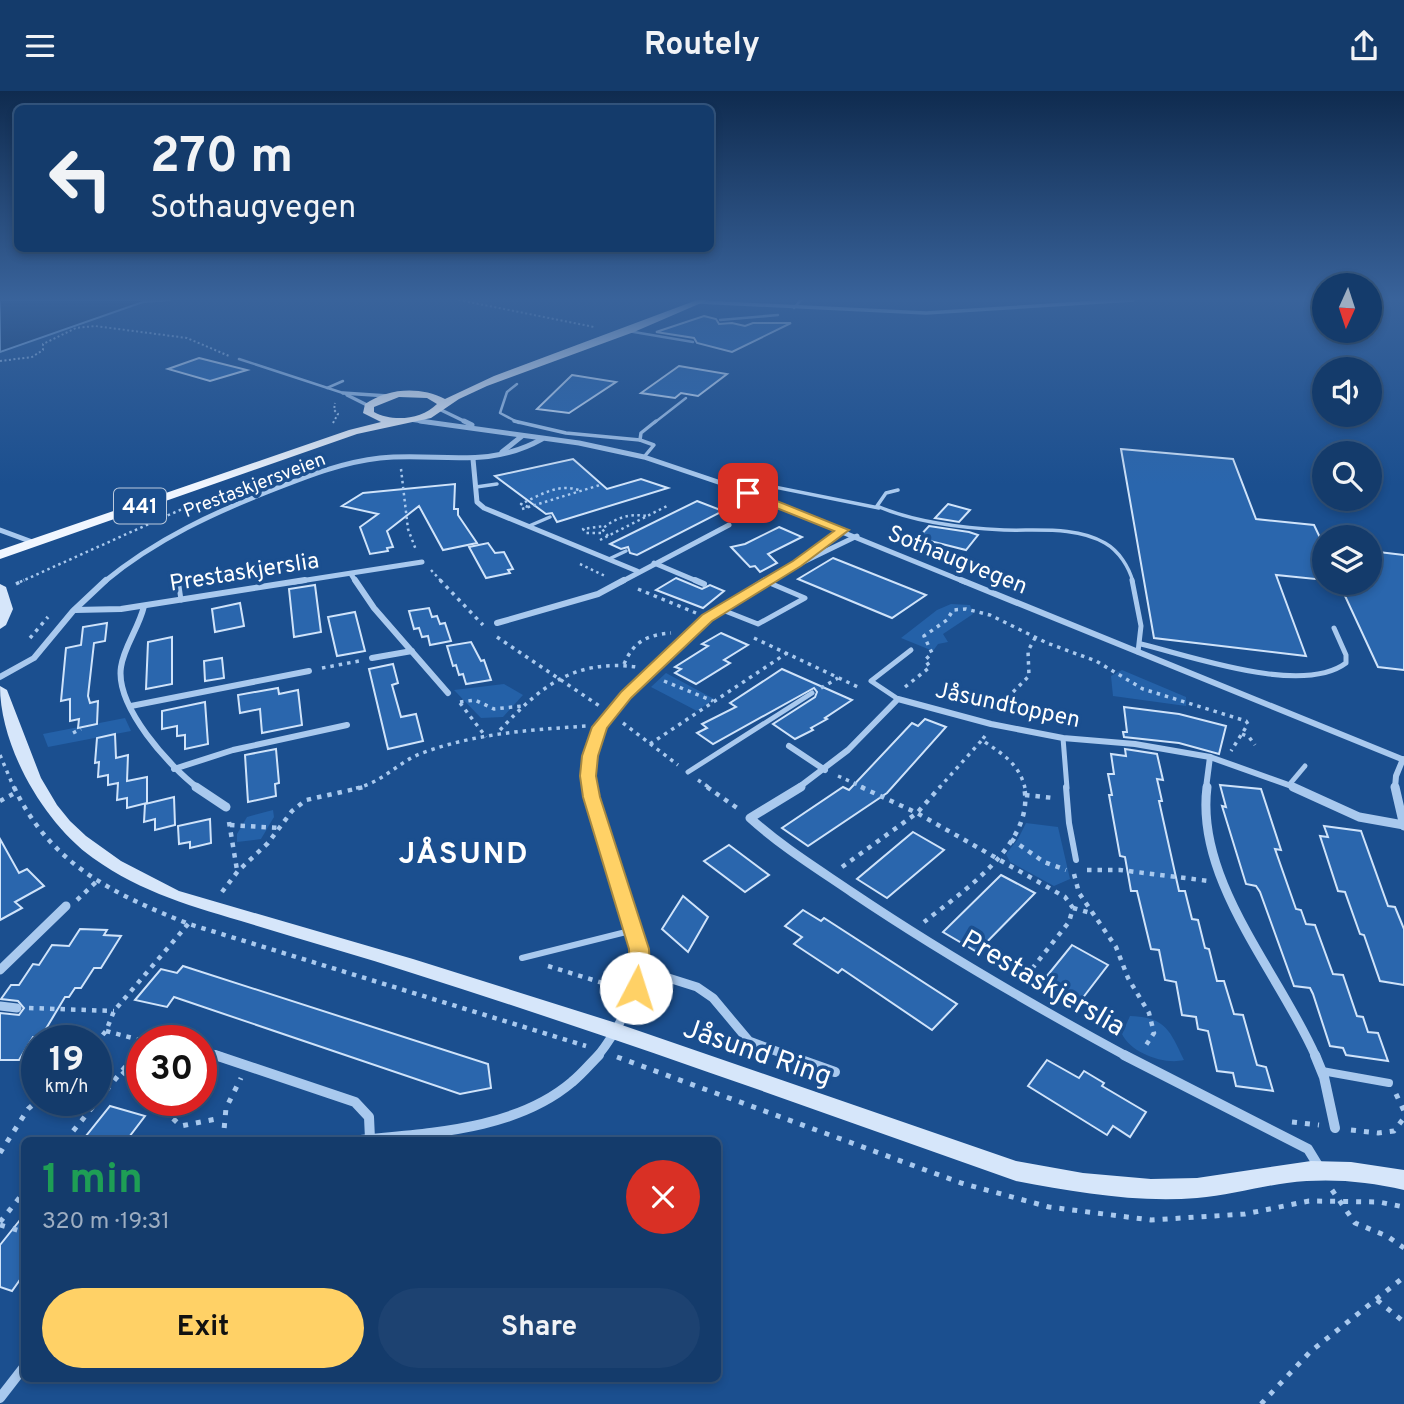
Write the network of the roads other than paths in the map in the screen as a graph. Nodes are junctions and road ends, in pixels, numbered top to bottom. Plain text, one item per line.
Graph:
1 (246, 361) edge
2 (544, 361) edge
3 (504, 376) junction
4 (343, 381) dead end
5 (517, 384) dead end
6 (449, 386) dead end
7 (327, 388) junction
8 (436, 389) dead end
9 (343, 393) junction
10 (409, 394) junction
11 (388, 396) junction
12 (685, 398) dead end
13 (368, 407) junction
14 (440, 407) junction
15 (407, 420) junction
16 (486, 430) junction
17 (522, 436) junction
18 (542, 439) junction
19 (640, 440) junction
20 (281, 457) junction
21 (644, 457) junction
22 (488, 458) junction
23 (473, 459) junction
24 (497, 484) dead end
25 (724, 484) junction
26 (476, 487) junction
27 (898, 490) dead end
28 (879, 508) junction
29 (550, 517) dead end
30 (729, 525) dead end
31 (529, 526) junction
32 (0, 530) edge
33 (844, 530) junction
34 (857, 536) junction
35 (34, 543) junction
36 (626, 551) dead end
37 (0, 555) edge
38 (609, 559) junction
39 (422, 562) road end
40 (654, 563) junction
41 (797, 563) junction
42 (637, 571) junction
43 (351, 574) junction
44 (765, 581) junction
45 (704, 584) dead end
46 (6, 586) edge
47 (179, 586) dead end
48 (181, 600) junction
49 (144, 606) junction
50 (3, 609) edge
51 (720, 609) junction
52 (74, 610) junction
53 (497, 623) dead end
54 (0, 625) edge
55 (1334, 628) dead end
56 (1142, 644) junction
57 (911, 650) dead end
58 (412, 651) junction
59 (1138, 652) junction
60 (372, 658) road end
61 (309, 671) road end
62 (0, 677) edge
63 (0, 690) edge
64 (448, 693) road end
65 (812, 693) dead end
66 (898, 699) junction
67 (131, 706) junction
68 (347, 725) dead end
69 (1063, 738) junction
70 (789, 746) dead end
71 (1210, 757) junction
72 (1403, 760) edge
73 (1305, 766) dead end
74 (174, 769) junction
75 (829, 771) junction
76 (688, 772) road end
77 (1289, 785) junction
78 (226, 807) road end
79 (1404, 825) edge
80 (1076, 860) dead end
81 (66, 906) dead end
82 (634, 930) junction
83 (522, 958) road end
84 (640, 969) junction
85 (0, 971) edge
86 (0, 1006) edge
87 (17, 1008) road end
88 (616, 1031) junction
89 (217, 1055) edge
90 (1322, 1071) junction
91 (835, 1072) dead end
92 (1389, 1083) dead end
93 (1335, 1128) road end
94 (370, 1137) edge
95 (387, 1137) edge
96 (1321, 1171) junction
97 (1404, 1180) edge
98 (21, 1371) edge
99 (0, 1398) edge

1 - 7 lane
2 - 3 main road, 441
3 - 6 main road, 441
3 - 14 main road, 441
4 - 7 lane
5 - 19 lane
7 - 9 lane
8 - 10 main road, 441
9 - 11 street
9 - 13 street
10 - 11 main road, 441
10 - 14 main road, 441
11 - 13 main road, 441
12 - 19 lane
13 - 15 main road
13 - 20 main road, 441
14 - 15 main road, 441
14 - 16 street, Sothaugvegen
15 - 16 street, Sothaugvegen
15 - 20 main road, 441
16 - 17 street, Sothaugvegen
17 - 18 street, Sothaugvegen
17 - 22 street, Prestaskjersveien
18 - 21 street, Sothaugvegen
18 - 22 street, Prestaskjersveien
19 - 21 lane
20 - 35 main road, 441
21 - 25 street, Sothaugvegen
22 - 23 street, Prestaskjersveien
23 - 26 street
23 - 52 street, Prestaskjersveien
24 - 26 lane
25 - 28 lane
25 - 33 street, Sothaugvegen
26 - 31 street
27 - 28 lane
28 - 56 lane
29 - 31 lane
30 - 40 street
31 - 38 street
32 - 35 street
33 - 34 street, Sothaugvegen
33 - 41 street
34 - 41 street
34 - 59 street, Sothaugvegen
35 - 37 main road, 441
36 - 38 lane
38 - 42 street
39 - 43 street, Prestaskjerslia
40 - 42 street
40 - 45 street
41 - 44 street
42 - 53 street
43 - 48 street, Prestaskjerslia
43 - 58 street, Prestaskjerslia
44 - 51 street
44 - 51 lane
46 - 50 main road
47 - 48 lane
48 - 49 street, Prestaskjerslia
49 - 52 street, Prestaskjerslia
49 - 67 street, Prestaskjerslia
50 - 54 main road
51 - 82 street
52 - 62 street, Prestaskjersveien
55 - 56 lane
56 - 59 lane
57 - 66 lane
58 - 60 street
58 - 64 street, Prestaskjerslia
59 - 72 street, Sothaugvegen
61 - 67 street
63 - 88 main road, Jåsund Ring
65 - 76 lane
66 - 69 street, Jåsundtoppen
66 - 75 street
67 - 74 street, Prestaskjerslia
68 - 74 street
69 - 71 street, Jåsundtoppen
69 - 80 lane
70 - 75 street
71 - 77 street, Jåsundtoppen
71 - 90 street
72 - 79 street, Jåsundtoppen
73 - 77 lane
74 - 78 street, Prestaskjerslia
75 - 96 street, Prestaskjerslia
77 - 79 street, Jåsundtoppen
81 - 85 street
82 - 83 lane
82 - 84 street
84 - 88 street
84 - 91 street
86 - 87 street
88 - 95 street
88 - 96 main road, Jåsund Ring
89 - 94 street
90 - 92 lane
90 - 93 street
96 - 97 main road, Jåsund Ring
98 - 99 street

